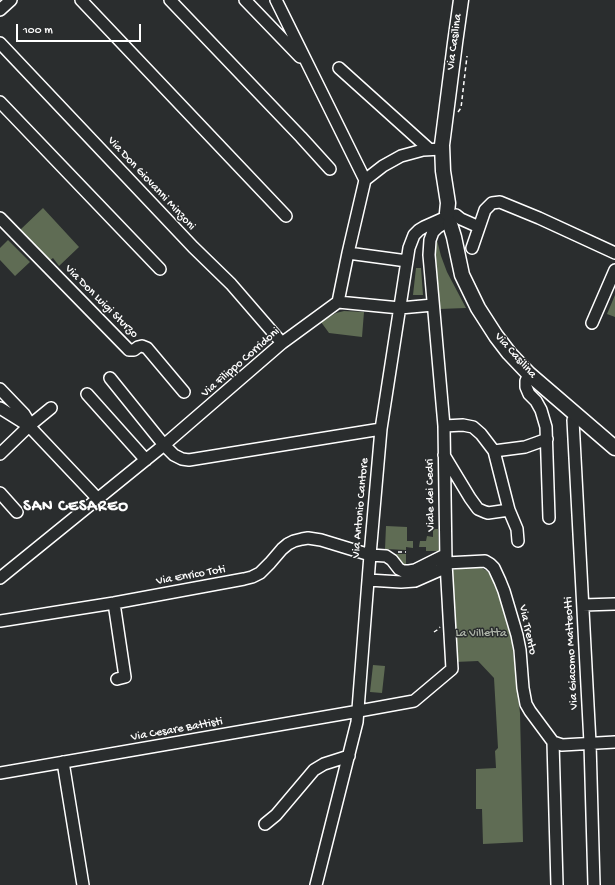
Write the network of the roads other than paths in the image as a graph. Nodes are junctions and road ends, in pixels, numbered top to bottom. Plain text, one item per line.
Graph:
1 (11, 0) edge
2 (81, 0) edge
3 (170, 0) edge
4 (245, 0) edge
5 (276, 0) edge
6 (461, 0) edge
7 (0, 10) edge
8 (0, 43) edge
9 (309, 66) junction
10 (339, 68) dead end
11 (0, 102) edge
12 (435, 149) junction
13 (330, 169) dead end
14 (365, 180) junction
15 (286, 216) dead end
16 (0, 218) edge
17 (452, 219) junction
18 (479, 227) junction
19 (411, 243) junction
20 (472, 248) dead end
21 (348, 253) junction
22 (615, 253) edge
23 (429, 255) junction
24 (407, 261) junction
25 (160, 269) dead end
26 (615, 270) edge
27 (338, 302) junction
28 (433, 306) junction
29 (400, 308) junction
30 (592, 323) dead end
31 (282, 343) junction
32 (529, 374) junction
33 (110, 378) dead end
34 (0, 389) edge
35 (184, 392) dead end
36 (87, 394) dead end
37 (0, 408) edge
38 (51, 408) dead end
39 (573, 420) dead end
40 (29, 426) junction
41 (444, 426) junction
42 (381, 429) junction
43 (547, 439) junction
44 (164, 445) junction
45 (615, 448) edge
46 (494, 451) junction
47 (0, 454) edge
48 (444, 454) junction
49 (146, 460) junction
50 (0, 494) edge
51 (98, 499) junction
52 (509, 510) junction
53 (17, 512) dead end
54 (549, 518) dead end
55 (518, 541) dead end
56 (370, 555) junction
57 (446, 559) junction
58 (0, 578) edge
59 (368, 580) junction
60 (114, 603) junction
61 (615, 604) edge
62 (583, 605) junction
63 (0, 621) edge
64 (117, 679) dead end
65 (359, 712) junction
66 (553, 742) junction
67 (615, 742) edge
68 (590, 743) junction
69 (349, 756) junction
70 (63, 762) junction
71 (0, 773) edge
72 (265, 824) dead end
73 (84, 885) edge
74 (316, 885) edge
75 (557, 885) edge
76 (594, 885) edge

1 - 7 street
2 - 15 street
3 - 13 street
4 - 9 street
5 - 9 street
6 - 12 main road, Via Casilina
8 - 31 street, Via Don Giovanni Minzoni
9 - 14 street
10 - 12 street
11 - 25 street
12 - 14 street
12 - 17 main road, Via Casilina
14 - 21 street
16 - 35 street, Via Don Luigi Sturzo
17 - 18 street
17 - 19 street
17 - 23 street, Viale dei Cedri
17 - 32 main road, Via Casilina
18 - 20 street
18 - 22 street
19 - 23 street
19 - 24 street, Via Antonio Cantore
21 - 24 street
21 - 27 street
23 - 28 street, Viale dei Cedri
24 - 29 street, Via Antonio Cantore
26 - 30 street
27 - 29 street
27 - 31 street, Via Filippo Corridoni
28 - 29 street
28 - 41 street, Viale dei Cedri
29 - 42 street, Via Antonio Cantore
31 - 44 street, Via Filippo Corridoni
32 - 43 street
32 - 45 main road, Via Casilina
33 - 44 street
34 - 40 street
36 - 49 street
37 - 40 street
38 - 40 street
39 - 62 street, Via Giacomo Matteotti
40 - 47 street
40 - 51 street
41 - 46 street
41 - 48 street, Viale dei Cedri
42 - 44 street
42 - 56 street, Via Antonio Cantore
43 - 46 street
43 - 54 street
44 - 49 street, Via Filippo Corridoni
46 - 52 street
48 - 52 street
48 - 57 street, Viale dei Cedri
49 - 51 street, Via Filippo Corridoni
50 - 53 street
51 - 58 street, Via Filippo Corridoni
52 - 55 street
56 - 57 street, Via Enrico Toti
56 - 59 street, Via Antonio Cantore
56 - 60 street, Via Enrico Toti
57 - 59 street
57 - 65 street, Viale dei Cedri
57 - 66 street, Via Trento
59 - 65 street, Via Antonio Cantore
60 - 63 street, Via Enrico Toti
60 - 64 street
61 - 62 street
62 - 68 street, Via Giacomo Matteotti
65 - 69 street, Via Antonio Cantore
65 - 70 street, Via Cesare Battisti
66 - 68 street
66 - 75 street
67 - 68 street
68 - 76 street, Via Giacomo Matteotti
69 - 72 street
69 - 74 street, Via Antonio Cantore
70 - 71 street, Via Cesare Battisti
70 - 73 street

